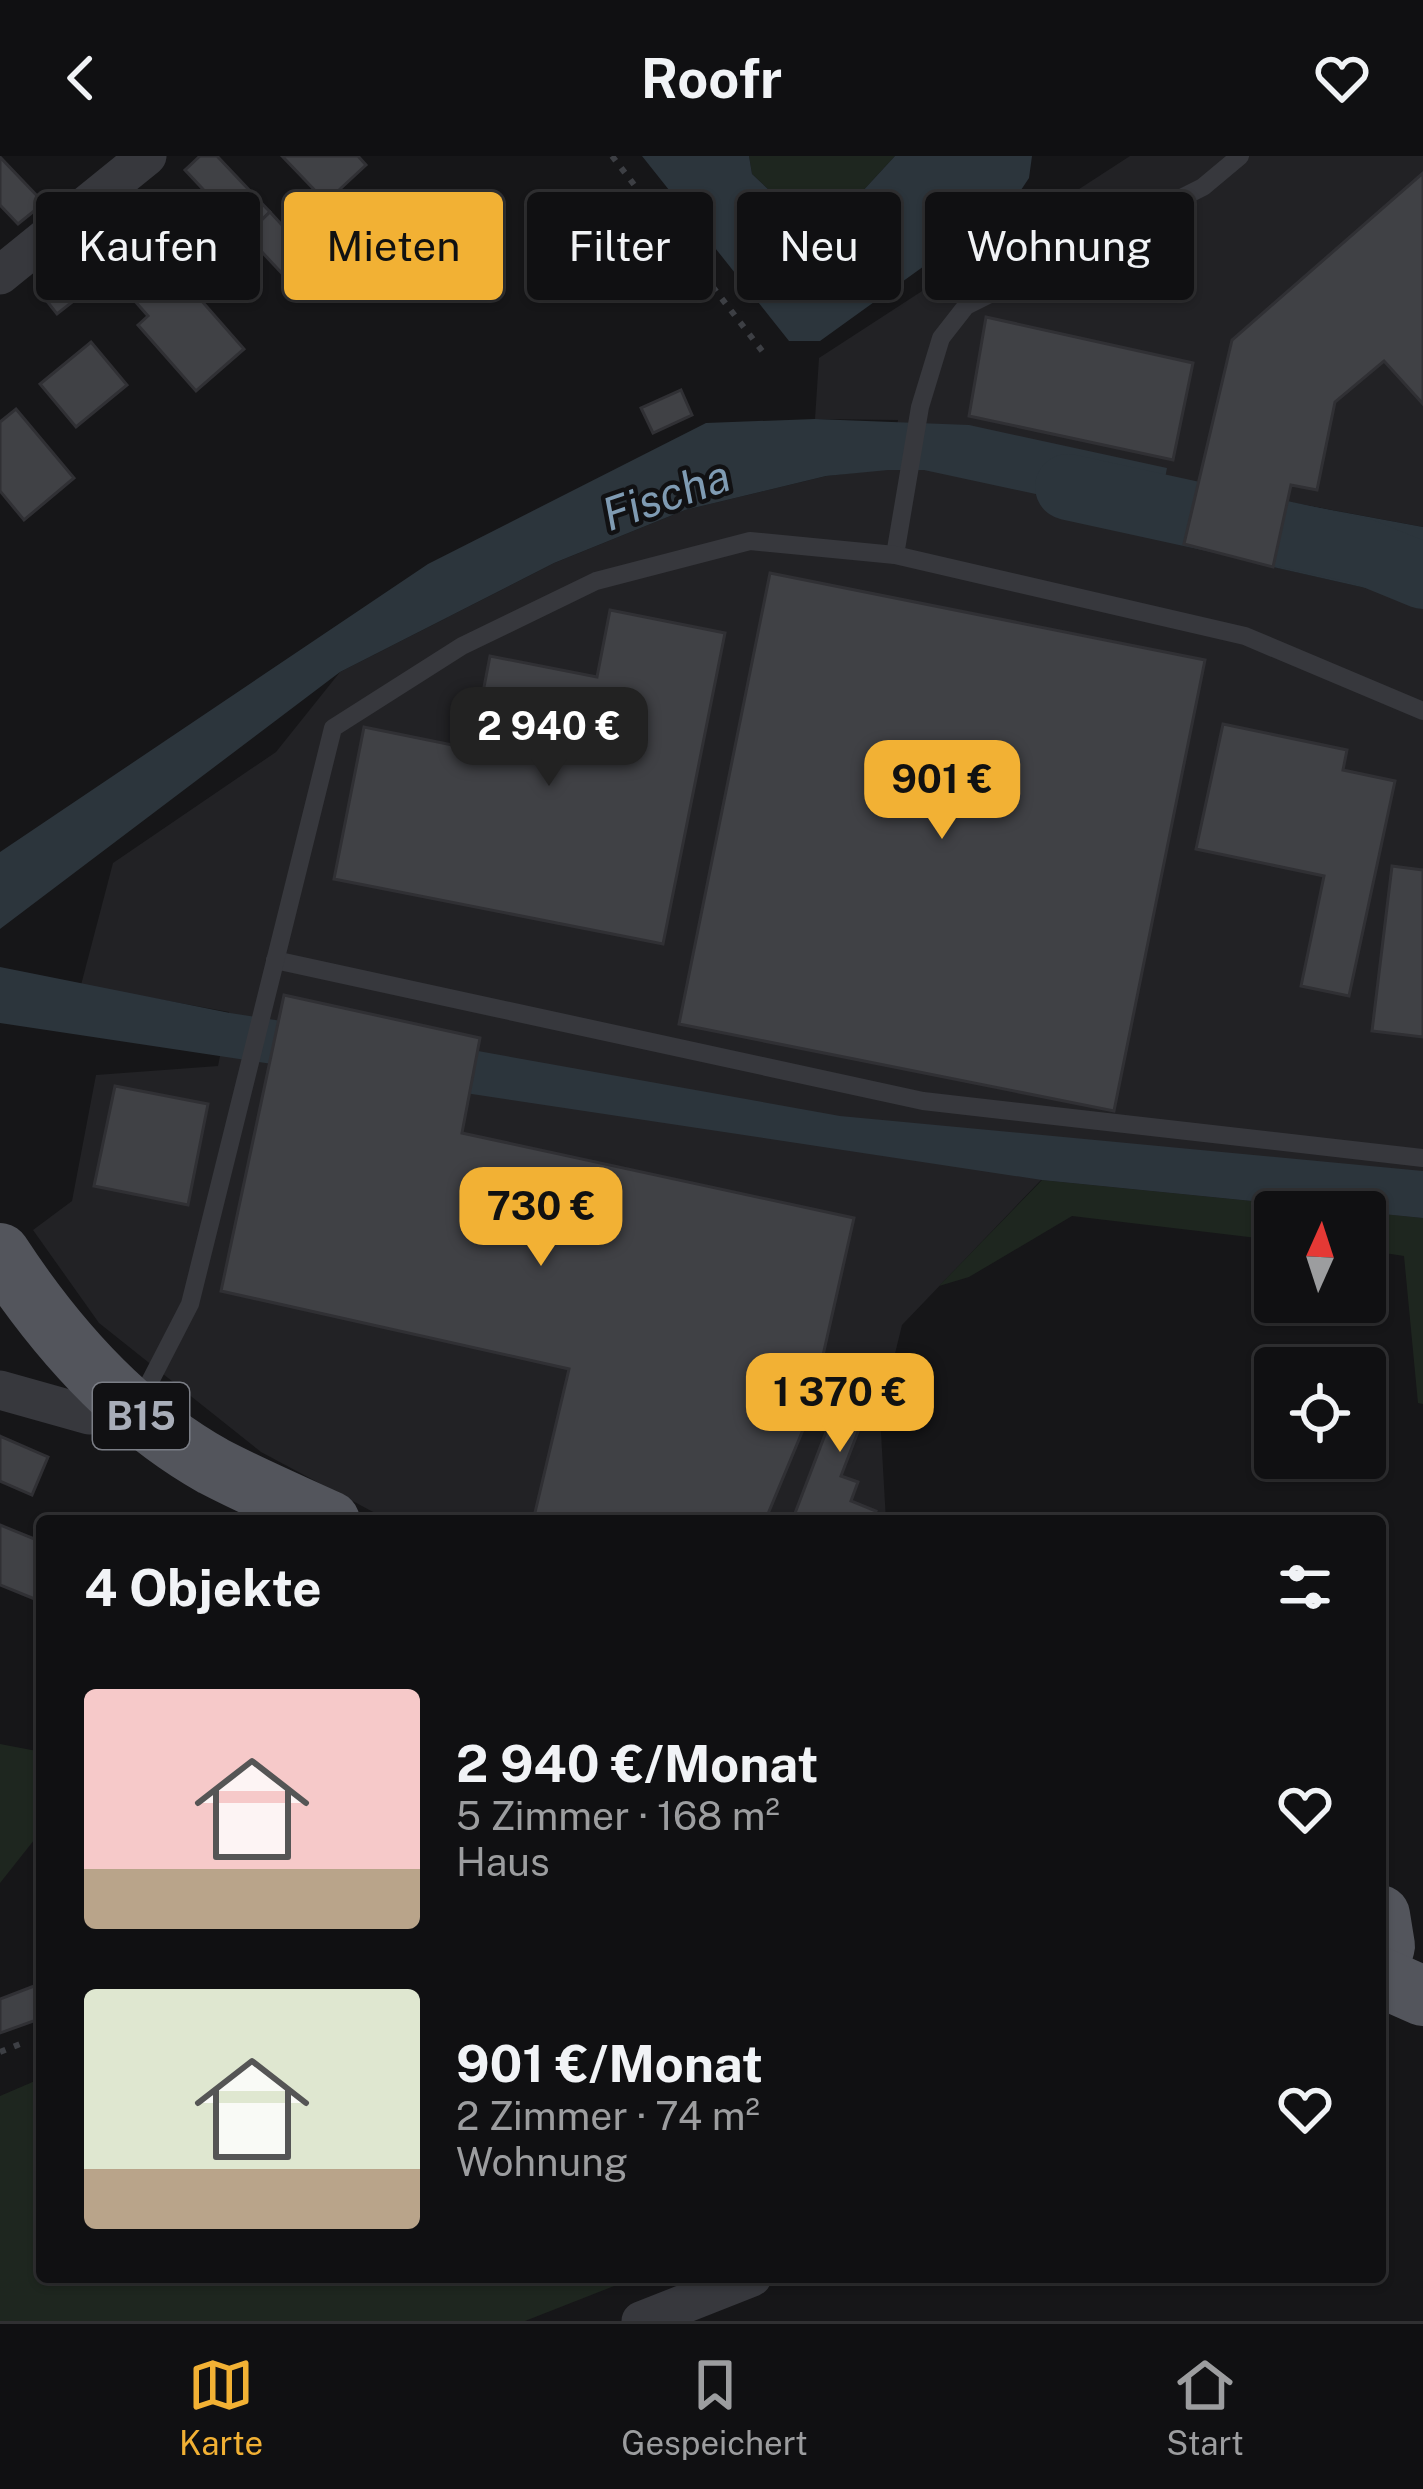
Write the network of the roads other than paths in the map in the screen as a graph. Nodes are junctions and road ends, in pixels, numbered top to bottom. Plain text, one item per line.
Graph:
1 (146, 156) edge
2 (1240, 156) edge
3 (0, 275) edge
4 (895, 555) junction
5 (1423, 711) edge
6 (275, 960) junction
7 (1423, 1158) edge
8 (0, 1253) edge
9 (0, 1390) edge
10 (134, 1412) junction
11 (317, 1515) edge
12 (1386, 1980) edge
13 (1423, 1996) edge
14 (737, 2283) edge
15 (641, 2321) edge

1 - 3 street
2 - 4 lane
4 - 5 lane
4 - 6 lane
6 - 7 lane
6 - 10 lane
8 - 10 main road, B15
9 - 10 street
10 - 11 main road, B15
12 - 13 main road
14 - 15 street

